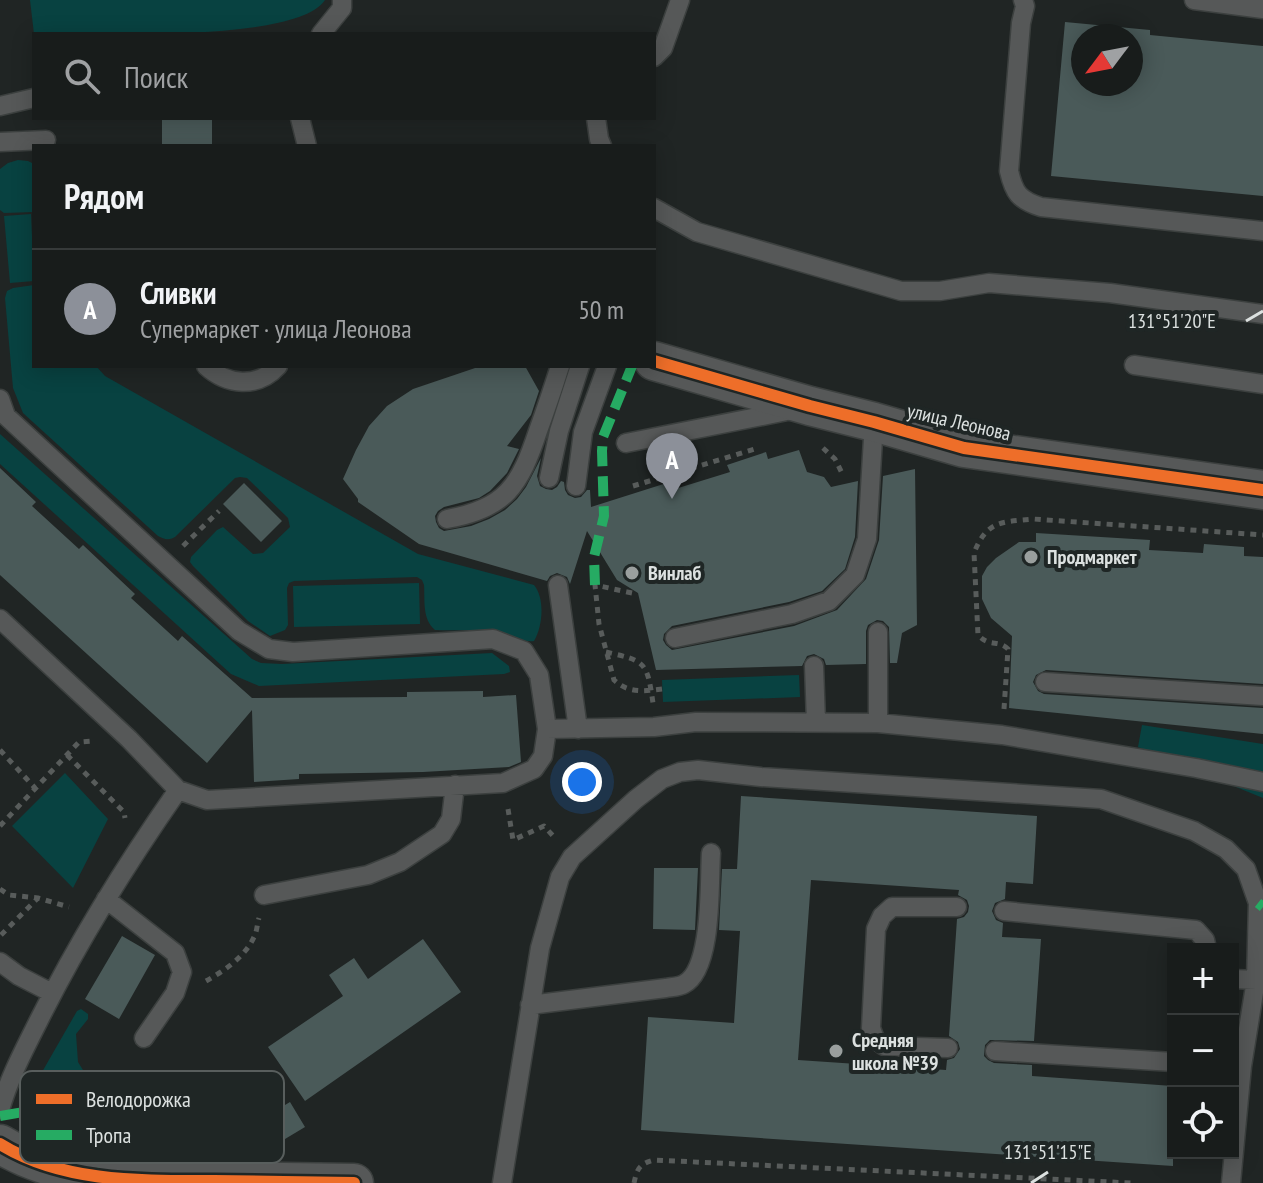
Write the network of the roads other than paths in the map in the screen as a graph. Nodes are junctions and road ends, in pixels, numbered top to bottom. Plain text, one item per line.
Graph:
1 (680, 0) edge
2 (1023, 0) edge
3 (1194, 0) edge
4 (345, 3) edge
5 (1263, 9) edge
6 (323, 32) edge
7 (656, 55) edge
8 (32, 98) edge
9 (0, 106) edge
10 (300, 120) edge
11 (596, 120) edge
12 (46, 140) dead end
13 (0, 142) edge
14 (306, 144) edge
15 (601, 144) edge
16 (656, 209) edge
17 (1263, 231) edge
18 (1263, 314) edge
19 (656, 362) edge
20 (1134, 365) dead end
21 (207, 368) edge
22 (276, 368) edge
23 (559, 368) edge
24 (579, 368) edge
25 (606, 368) edge
26 (1263, 384) edge
27 (0, 399) edge
28 (810, 406) junction
29 (874, 422) junction
30 (626, 443) dead end
31 (549, 478) dead end
32 (576, 486) dead end
33 (1263, 490) edge
34 (447, 519) dead end
35 (558, 585) dead end
36 (0, 619) edge
37 (878, 632) dead end
38 (675, 638) dead end
39 (814, 666) dead end
40 (1045, 682) dead end
41 (1263, 696) edge
42 (816, 722) junction
43 (878, 723) junction
44 (547, 729) junction
45 (578, 729) junction
46 (1263, 782) edge
47 (455, 785) junction
48 (178, 790) junction
49 (711, 853) dead end
50 (264, 895) dead end
51 (106, 899) junction
52 (957, 907) dead end
53 (1004, 911) dead end
54 (1206, 943) edge
55 (0, 962) edge
56 (1239, 979) edge
57 (1256, 980) junction
58 (52, 993) junction
59 (530, 1005) junction
60 (144, 1038) dead end
61 (948, 1048) dead end
62 (995, 1051) dead end
63 (1239, 1060) edge
64 (1167, 1062) edge
65 (1237, 1087) edge
66 (0, 1110) edge
67 (0, 1144) edge
68 (20, 1155) edge
69 (36, 1163) edge
70 (95, 1180) edge
71 (156, 1182) edge
72 (354, 1183) edge
73 (502, 1183) edge
74 (1231, 1183) edge

1 - 7 lane
2 - 17 lane
3 - 5 lane
4 - 6 lane
8 - 9 lane
10 - 14 lane
11 - 15 lane
12 - 13 lane
16 - 18 lane
19 - 28 street, улица Леонова
20 - 26 lane
21 - 22 lane
23 - 34 lane
24 - 31 lane
25 - 32 lane
27 - 44 lane
28 - 29 street, улица Леонова
28 - 30 lane
29 - 33 street, улица Леонова
29 - 38 lane
35 - 45 lane
36 - 48 lane
37 - 43 lane
39 - 42 lane
40 - 41 lane
42 - 43 lane
42 - 45 lane
43 - 46 lane
44 - 45 lane
44 - 47 lane
47 - 48 lane
47 - 50 lane
48 - 51 lane
49 - 59 lane
51 - 58 lane
51 - 60 lane
52 - 61 lane
53 - 54 lane
55 - 58 lane
56 - 57 lane
57 - 59 lane
57 - 63 lane
58 - 66 lane
59 - 73 lane
62 - 64 lane
65 - 74 lane
67 - 68 street
69 - 70 street
70 - 71 street
71 - 72 street

